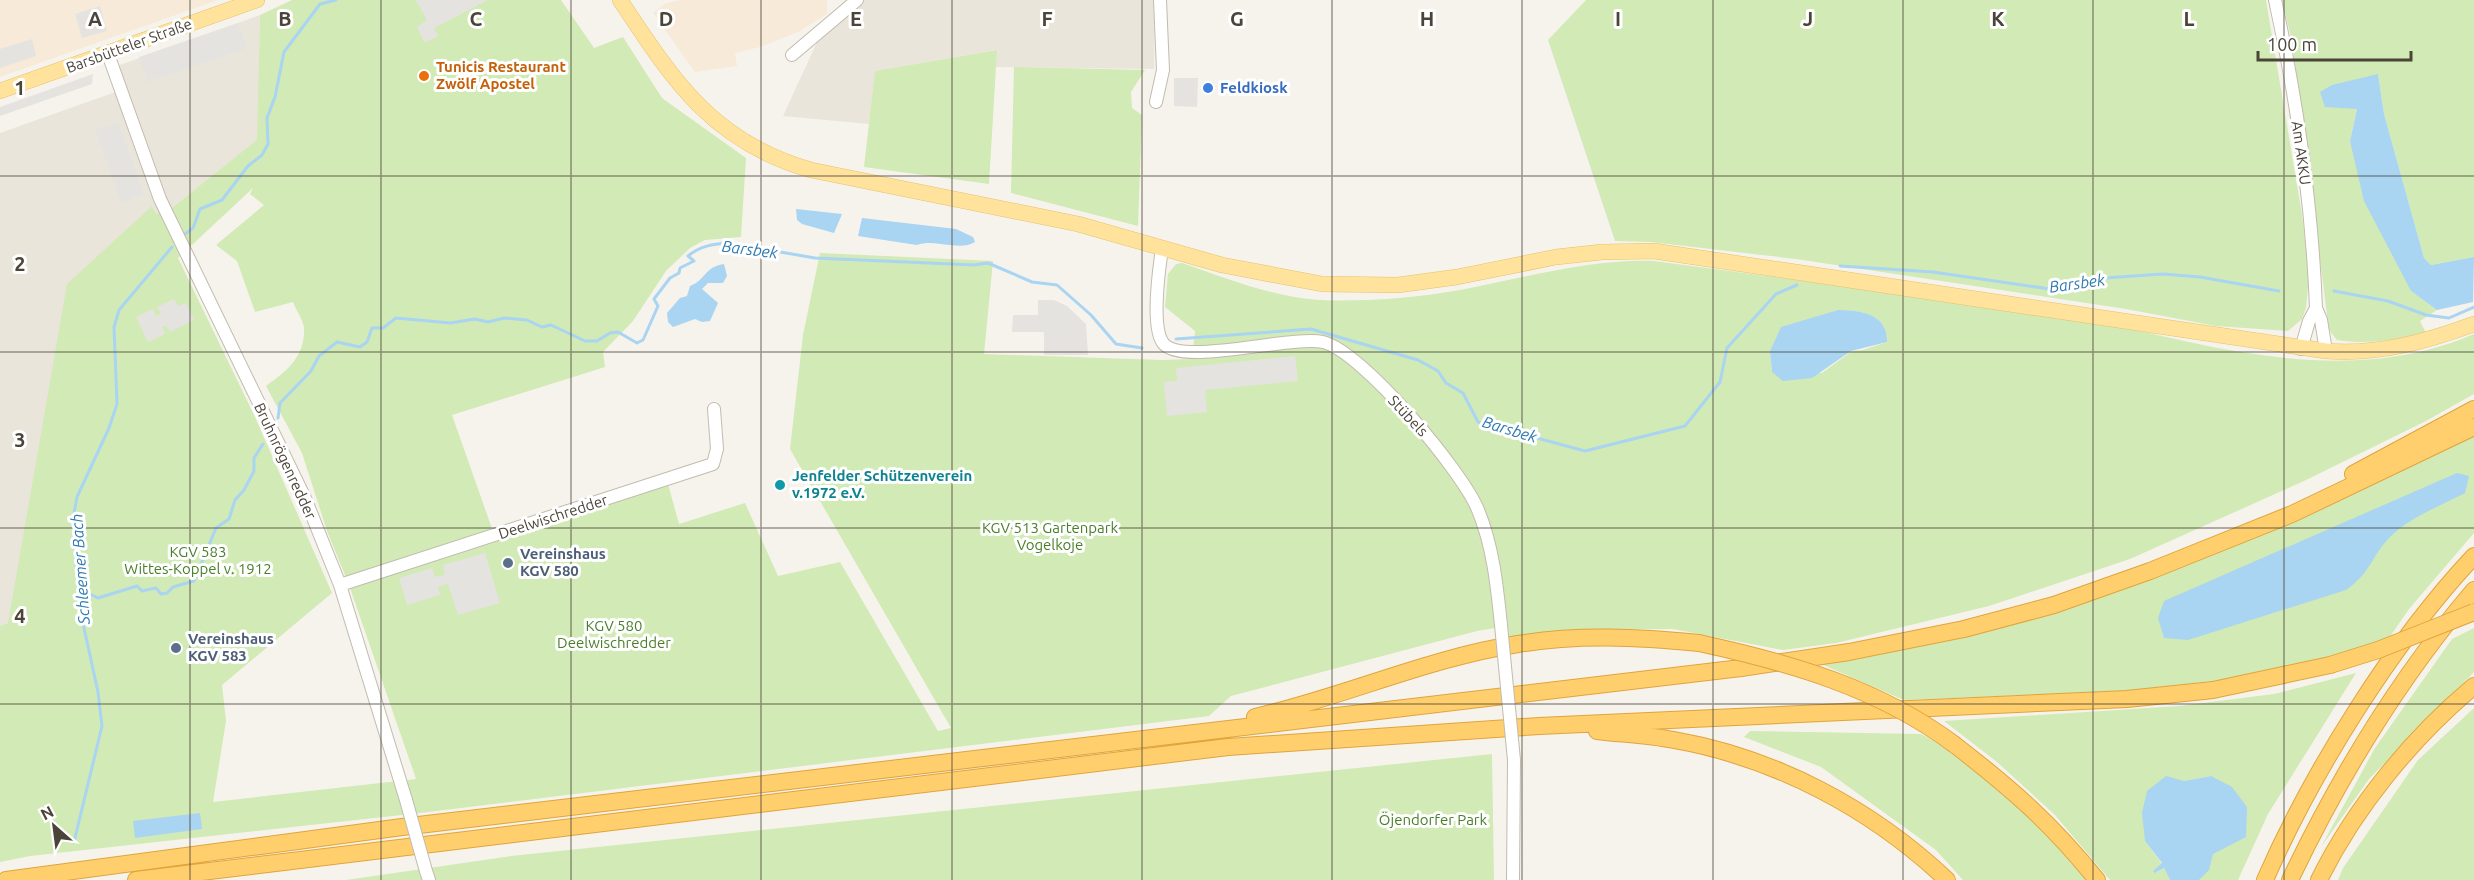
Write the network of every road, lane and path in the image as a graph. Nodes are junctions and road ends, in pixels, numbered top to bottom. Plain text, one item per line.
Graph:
1 (257, 0) edge
2 (620, 0) edge
3 (857, 0) edge
4 (1160, 0) edge
5 (2275, 0) edge
6 (108, 54) junction
7 (792, 55) dead end
8 (0, 91) edge
9 (1156, 102) dead end
10 (1162, 249) junction
11 (2316, 308) junction
12 (2474, 324) edge
13 (2301, 349) junction
14 (2326, 351) junction
15 (714, 409) dead end
16 (2474, 409) edge
17 (2474, 427) edge
18 (2241, 533) junction
19 (2474, 556) edge
20 (340, 585) junction
21 (2474, 590) edge
22 (2474, 612) edge
23 (2474, 686) edge
24 (1539, 726) junction
25 (1161, 737) junction
26 (428, 875) edge
27 (6, 880) edge
28 (136, 880) edge
29 (1513, 880) edge
30 (1947, 880) edge
31 (2097, 880) edge
32 (2265, 880) edge
33 (2290, 880) edge
34 (2319, 880) edge

1 - 6 main road, Barsbütteler Straße
2 - 10 main road
3 - 7 street
4 - 9 street
5 - 11 street, Am AKKU
6 - 8 main road, Barsbütteler Straße
6 - 20 street, Bruhnrögenredder
10 - 13 main road
10 - 29 street, Stübels, bridge
11 - 13 street, Am AKKU
11 - 14 street, Am AKKU
12 - 14 main road
13 - 14 main road
15 - 20 street, Deelwischredder
16 - 18 highway
17 - 18 highway
18 - 25 highway
19 - 32 highway
20 - 26 street, Bruhnrögenredder, bridge
21 - 33 highway
22 - 24 highway, bridge
23 - 34 highway
24 - 28 highway
24 - 30 highway
25 - 27 highway
25 - 31 highway, bridge

